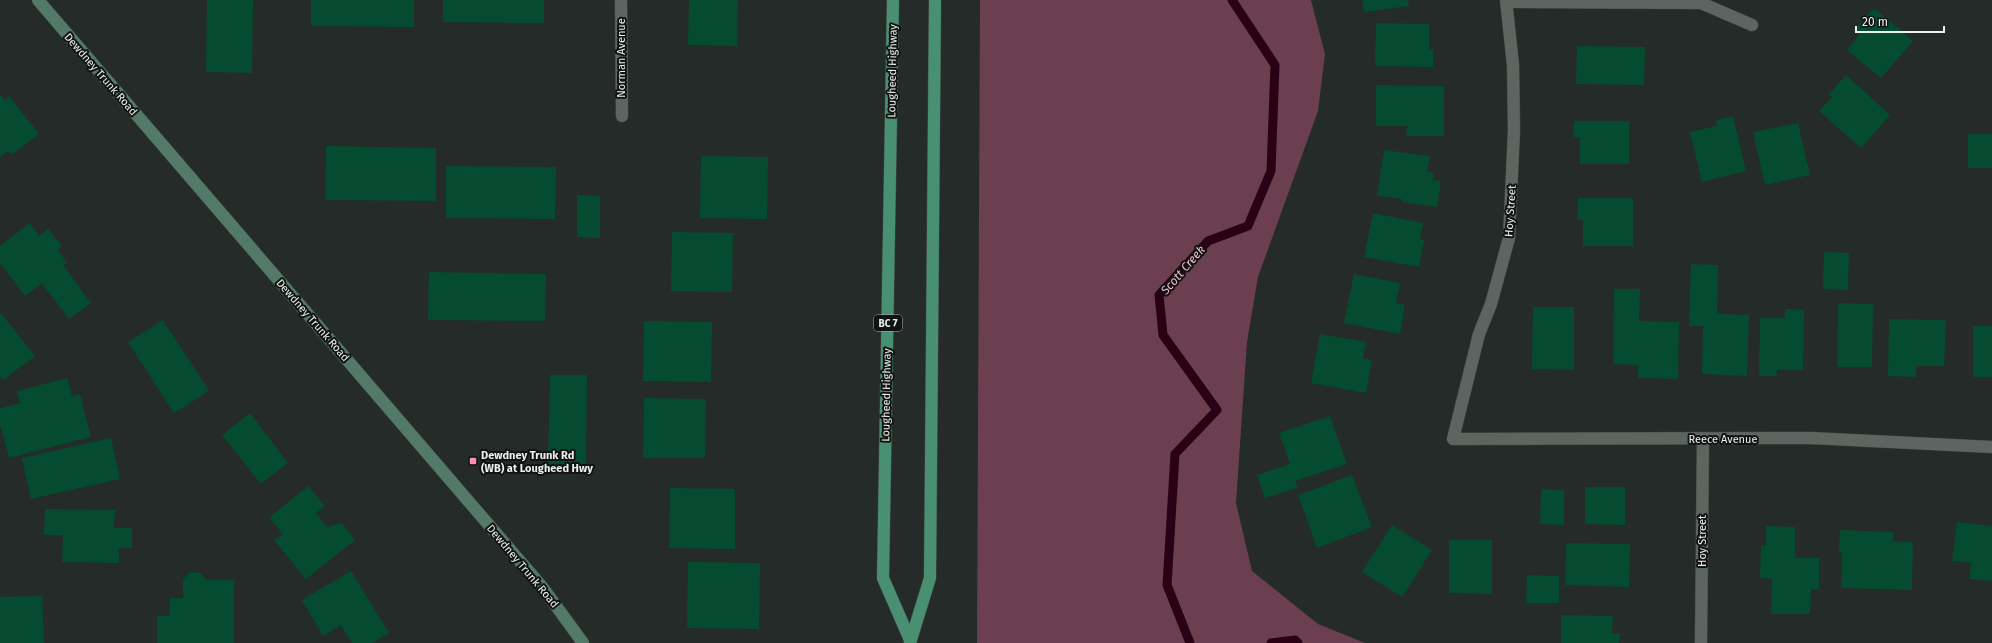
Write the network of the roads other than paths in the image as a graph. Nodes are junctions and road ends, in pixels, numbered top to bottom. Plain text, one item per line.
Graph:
1 (38, 0) edge
2 (621, 0) edge
3 (893, 0) edge
4 (935, 0) edge
5 (1506, 1) edge
6 (1752, 24) dead end
7 (622, 116) dead end
8 (1703, 438) junction
9 (1453, 439) joint
10 (1992, 447) edge
11 (910, 642) edge
12 (584, 643) edge
13 (1702, 643) edge

1 - 12 main road, Dewdney Trunk Road
2 - 7 street, Norman Avenue
3 - 11 main road, Lougheed Highway / BC 7
4 - 11 main road, Lougheed Highway / BC 7
5 - 6 street
5 - 9 street, Hoy Street
8 - 9 street, Reece Avenue
8 - 10 street, Reece Avenue
8 - 13 street, Hoy Street

